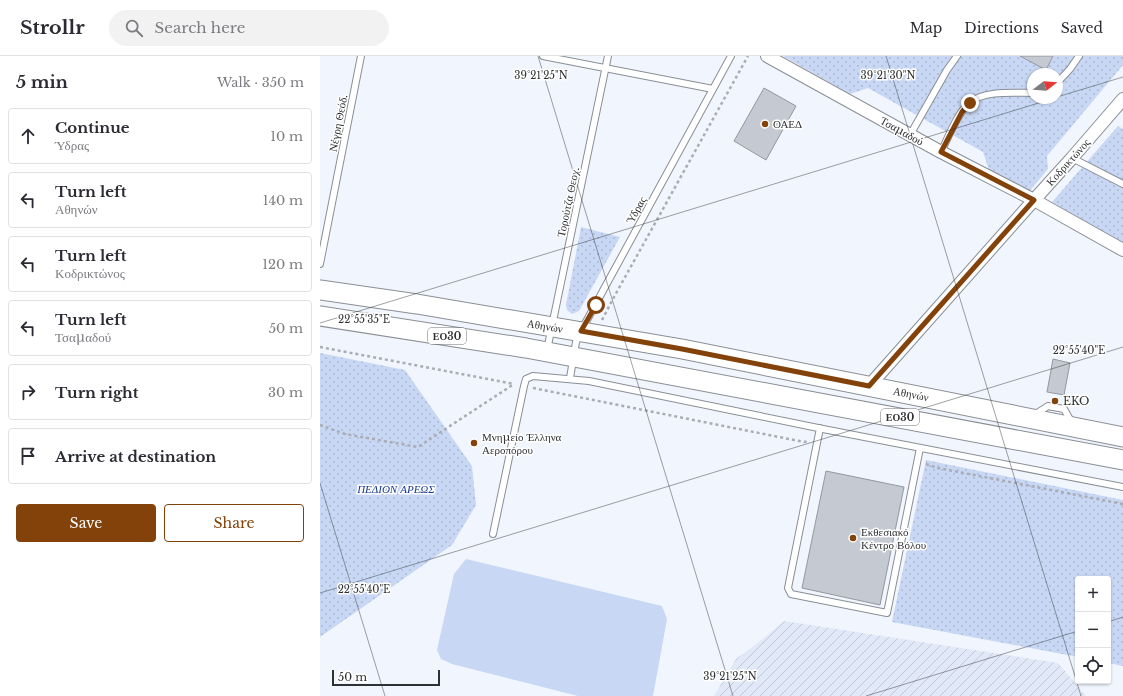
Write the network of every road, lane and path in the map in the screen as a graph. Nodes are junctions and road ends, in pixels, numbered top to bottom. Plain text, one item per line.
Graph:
1 (361, 56) edge
2 (543, 56) edge
3 (608, 56) edge
4 (731, 56) edge
5 (748, 56) edge
6 (767, 56) edge
7 (957, 56) edge
8 (1079, 56) edge
9 (605, 68) junction
10 (1063, 77) edge
11 (713, 89) junction
12 (1027, 93) edge
13 (1120, 106) edge
14 (910, 135) junction
15 (941, 152) junction
16 (1072, 158) junction
17 (1123, 184) edge
18 (1034, 200) junction
19 (1123, 250) edge
20 (320, 264) edge
21 (320, 290) edge
22 (320, 316) edge
23 (552, 327) junction
24 (588, 333) junction
25 (320, 347) edge
26 (547, 352) junction
27 (574, 356) junction
28 (570, 378) junction
29 (514, 384) junction
30 (524, 386) junction
31 (869, 386) junction
32 (320, 425) edge
33 (820, 428) junction
34 (1123, 437) edge
35 (818, 440) junction
36 (920, 448) junction
37 (918, 460) junction
38 (1123, 460) edge
39 (1123, 487) edge
40 (1123, 504) edge
41 (493, 534) dead end

1 - 20 lane, Νέγρη Θεόδ.
2 - 9 lane
3 - 9 lane, Τορούτζα Θεοχ.
4 - 11 lane, Ύδρας
5 - 24 path
6 - 14 street, Τσαμαδού
7 - 14 lane
8 - 10 lane
9 - 11 lane
9 - 23 lane, Τορούτζα Θεοχ.
11 - 24 lane, Ύδρας
12 - 15 lane
13 - 16 street, Κοδρικτώνος
14 - 15 street, Τσαμαδού
15 - 18 street, Τσαμαδού
16 - 17 lane
16 - 18 street, Κοδρικτώνος
18 - 19 street, Τσαμαδού
18 - 31 street, Κοδρικτώνος
21 - 23 main road, Αθηνών / ΕΟ30
22 - 26 main road, ΕΟ30
23 - 24 main road, Αθηνών / ΕΟ30
23 - 26 lane, Τορούτζα Θεοχ.
24 - 27 lane, Ύδρας
24 - 31 main road, Αθηνών / ΕΟ30
25 - 29 path
26 - 27 main road, ΕΟ30
27 - 28 lane, Ύδρας
27 - 38 main road, ΕΟ30
28 - 30 lane
28 - 33 lane
29 - 30 path
29 - 32 path
30 - 35 path
30 - 41 lane
31 - 34 main road, Αθηνών / ΕΟ30
33 - 35 lane
33 - 36 lane
35 - 37 lane
36 - 37 lane
36 - 39 lane
37 - 40 path

